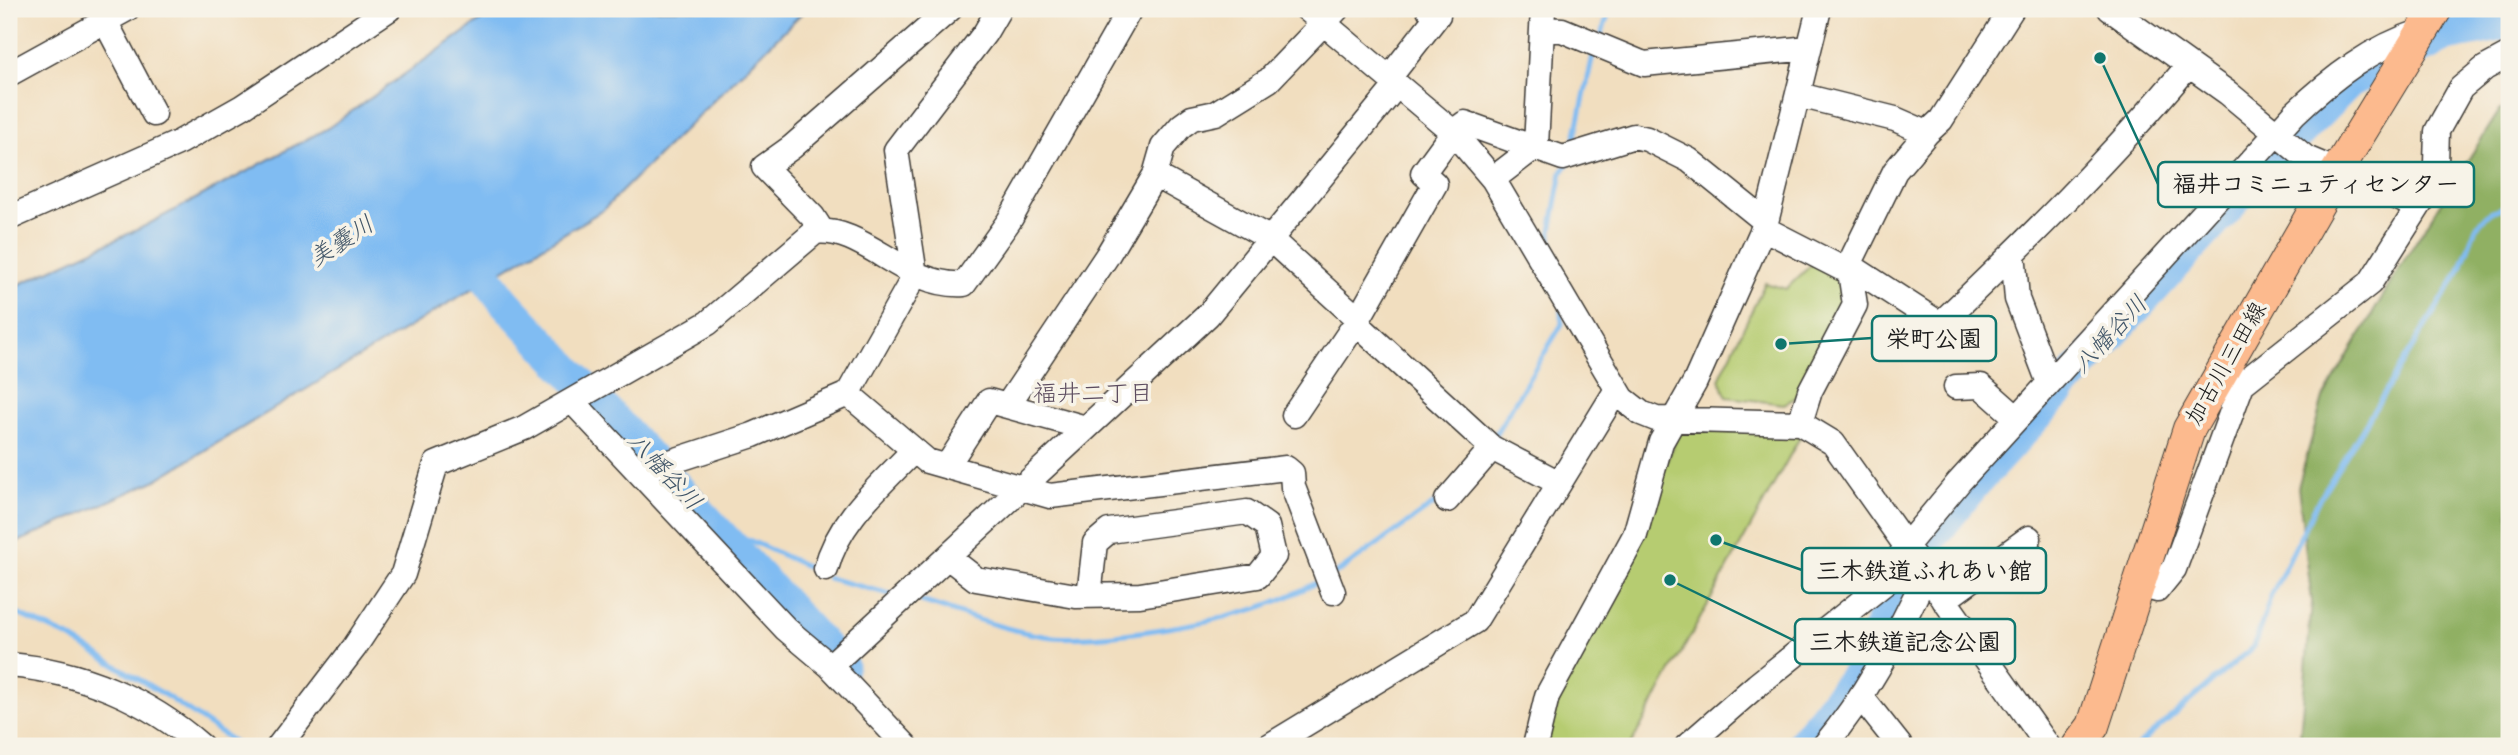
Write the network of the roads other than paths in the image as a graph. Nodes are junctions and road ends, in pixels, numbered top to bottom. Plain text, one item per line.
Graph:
1 (127, 9) edge
2 (389, 9) edge
3 (950, 9) edge
4 (999, 9) edge
5 (1130, 9) edge
6 (1429, 9) edge
7 (1819, 9) edge
8 (2012, 9) edge
9 (2116, 10) edge
10 (1322, 13) edge
11 (1543, 19) edge
12 (2429, 20) edge
13 (105, 21) junction
14 (1808, 52) junction
15 (2509, 55) edge
16 (2188, 66) junction
17 (9, 74) edge
18 (1393, 82) junction
19 (1799, 95) junction
20 (140, 102) dead end
21 (1453, 132) junction
22 (1927, 133) junction
23 (2276, 134) junction
24 (1536, 146) junction
25 (2337, 172) junction
26 (1155, 175) junction
27 (1493, 178) junction
28 (2416, 207) junction
29 (9, 218) edge
30 (1764, 225) junction
31 (822, 231) junction
32 (1269, 238) junction
33 (2009, 257) junction
34 (1849, 267) junction
35 (915, 275) junction
36 (1356, 320) junction
37 (2049, 383) junction
38 (1956, 387) dead end
39 (1616, 391) junction
40 (848, 394) junction
41 (574, 402) junction
42 (1007, 406) junction
43 (1294, 415) dead end
44 (2017, 418) junction
45 (1671, 420) junction
46 (1800, 423) junction
47 (1086, 428) junction
48 (1492, 447) junction
49 (914, 450) junction
50 (661, 465) dead end
51 (947, 466) junction
52 (1559, 483) junction
53 (1023, 488) junction
54 (1447, 500) dead end
55 (2029, 538) dead end
56 (1311, 540) junction
57 (1273, 549) junction
58 (949, 558) junction
59 (1918, 564) junction
60 (827, 569) dead end
61 (2139, 585) junction
62 (1333, 592) dead end
63 (1089, 596) junction
64 (1944, 600) junction
65 (838, 659) junction
66 (9, 665) edge
67 (1862, 698) junction
68 (1280, 743) edge
69 (201, 746) edge
70 (279, 746) edge
71 (906, 746) edge
72 (1535, 746) edge
73 (1687, 746) edge
74 (1824, 746) edge
75 (1900, 746) edge
76 (2048, 746) edge
77 (2078, 746) edge

1 - 13 street
2 - 29 street
3 - 31 street
4 - 35 street
5 - 35 street
6 - 18 street
7 - 14 street
8 - 22 street
9 - 16 street
10 - 18 street
10 - 26 street
11 - 14 street
11 - 24 street
12 - 23 street
12 - 25 main road, 加古川三田線
13 - 17 street
13 - 20 street
14 - 19 street
15 - 28 street
16 - 23 street
16 - 33 street
18 - 21 street
18 - 32 street
19 - 22 street
19 - 30 street
21 - 24 street
21 - 27 street
21 - 36 street
22 - 34 street
23 - 25 street
23 - 37 street
24 - 27 street
24 - 30 street
25 - 28 street
25 - 61 main road, 加古川三田線
26 - 32 street
26 - 42 street
27 - 39 street
28 - 61 street
30 - 34 street
30 - 45 street
31 - 35 street
31 - 41 street
32 - 36 street
32 - 47 street
33 - 34 street
33 - 37 street
34 - 46 street
35 - 40 street
36 - 43 street
36 - 48 street
37 - 44 street
38 - 44 street
39 - 45 street
39 - 52 street
40 - 49 street
40 - 50 street
41 - 65 street
41 - 70 street
42 - 47 street
42 - 51 street
44 - 59 street
45 - 46 street
45 - 72 street
46 - 59 street
47 - 53 street
48 - 52 street
48 - 54 street
49 - 51 street
49 - 60 street
51 - 53 street
52 - 68 street
53 - 56 street
53 - 58 street
55 - 64 street
56 - 57 street
56 - 62 street
57 - 63 street
57 - 63 street
58 - 63 street
58 - 65 street
59 - 64 street
59 - 67 street
59 - 73 street
61 - 77 main road, 加古川三田線
64 - 76 street
65 - 71 street
66 - 69 street
67 - 74 street
67 - 75 street

